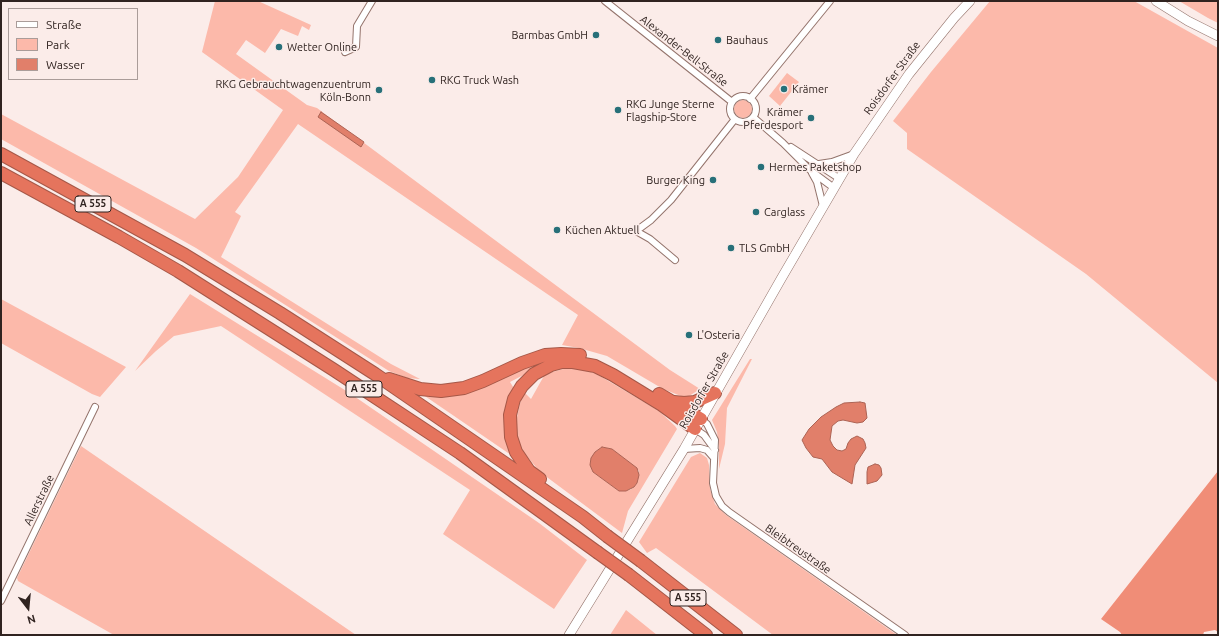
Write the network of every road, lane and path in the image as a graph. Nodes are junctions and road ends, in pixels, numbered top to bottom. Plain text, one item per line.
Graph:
1 (372, 1) edge
2 (605, 1) edge
3 (830, 1) edge
4 (964, 1) edge
5 (970, 1) edge
6 (1156, 1) edge
7 (954, 18) junction
8 (1218, 36) edge
9 (345, 52) dead end
10 (750, 99) junction
11 (732, 102) junction
12 (753, 117) junction
13 (735, 119) junction
14 (783, 143) junction
15 (1, 154) edge
16 (854, 154) junction
17 (819, 164) junction
18 (811, 171) junction
19 (1, 173) edge
20 (840, 179) junction
21 (834, 188) junction
22 (823, 206) junction
23 (675, 260) dead end
24 (375, 374) junction
25 (715, 393) junction
26 (672, 402) junction
27 (95, 407) dead end
28 (698, 424) junction
29 (684, 450) junction
30 (715, 450) junction
31 (714, 458) junction
32 (583, 517) junction
33 (1, 601) edge
34 (671, 608) junction
35 (569, 635) edge
36 (697, 635) edge
37 (706, 635) edge
38 (736, 635) edge
39 (905, 635) edge

1 - 9 street
2 - 11 street, Alexander-Bell-Straße
3 - 10 street
4 - 7 main road, Roisdorfer Straße
5 - 7 main road, Roisdorfer Straße
6 - 8 main road
7 - 16 main road, Roisdorfer Straße
10 - 11 street, Alexander-Bell-Straße
10 - 12 street
11 - 13 street, Alexander-Bell-Straße
12 - 13 street
12 - 14 street
13 - 23 street
14 - 17 street
14 - 18 street
15 - 24 highway, A 555
16 - 17 street
16 - 20 main road, Roisdorfer Straße
17 - 20 street
18 - 21 street
18 - 22 street
19 - 34 highway, A 555, bridge
20 - 21 main road, Roisdorfer Straße
21 - 22 main road, Roisdorfer Straße
22 - 25 main road, Roisdorfer Straße
24 - 26 highway
24 - 32 highway, A 555
25 - 26 highway
25 - 28 main road, Roisdorfer Straße
26 - 28 highway
27 - 33 street, Allerstraße
28 - 29 main road, Roisdorfer Straße
28 - 30 street
28 - 30 street, Bleibtreustraße
28 - 32 highway
29 - 31 street
29 - 35 main road, Roisdorfer Straße
30 - 31 street, Bleibtreustraße
31 - 39 street, Bleibtreustraße
32 - 38 highway, A 555, bridge
34 - 36 highway
34 - 37 highway, A 555

